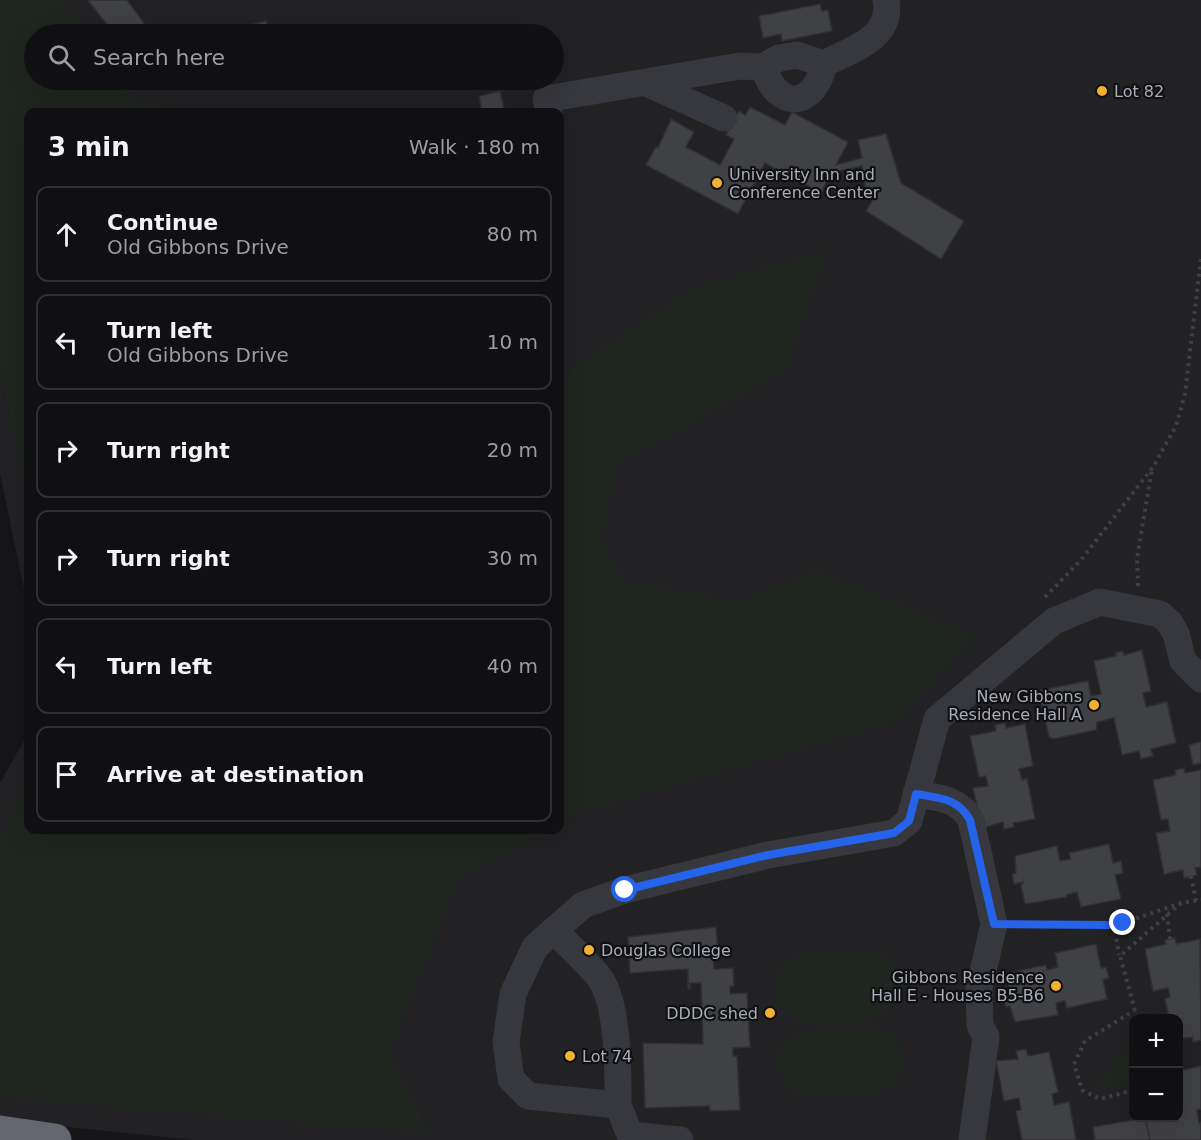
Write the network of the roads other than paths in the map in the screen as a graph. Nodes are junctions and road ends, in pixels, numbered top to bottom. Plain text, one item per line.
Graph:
1 (886, 0) edge
2 (824, 64) junction
3 (763, 67) junction
4 (646, 84) junction
5 (548, 108) edge
6 (724, 118) dead end
7 (1201, 679) edge
8 (916, 794) junction
9 (554, 930) junction
10 (618, 1105) junction
11 (0, 1132) edge
12 (55, 1140) edge
13 (680, 1140) edge
14 (972, 1140) edge

1 - 2 street
2 - 3 street
2 - 3 street
3 - 4 street
4 - 5 street
4 - 6 street
7 - 8 street
8 - 9 street
8 - 14 street
9 - 10 street
9 - 10 street
10 - 13 street
11 - 12 highway

